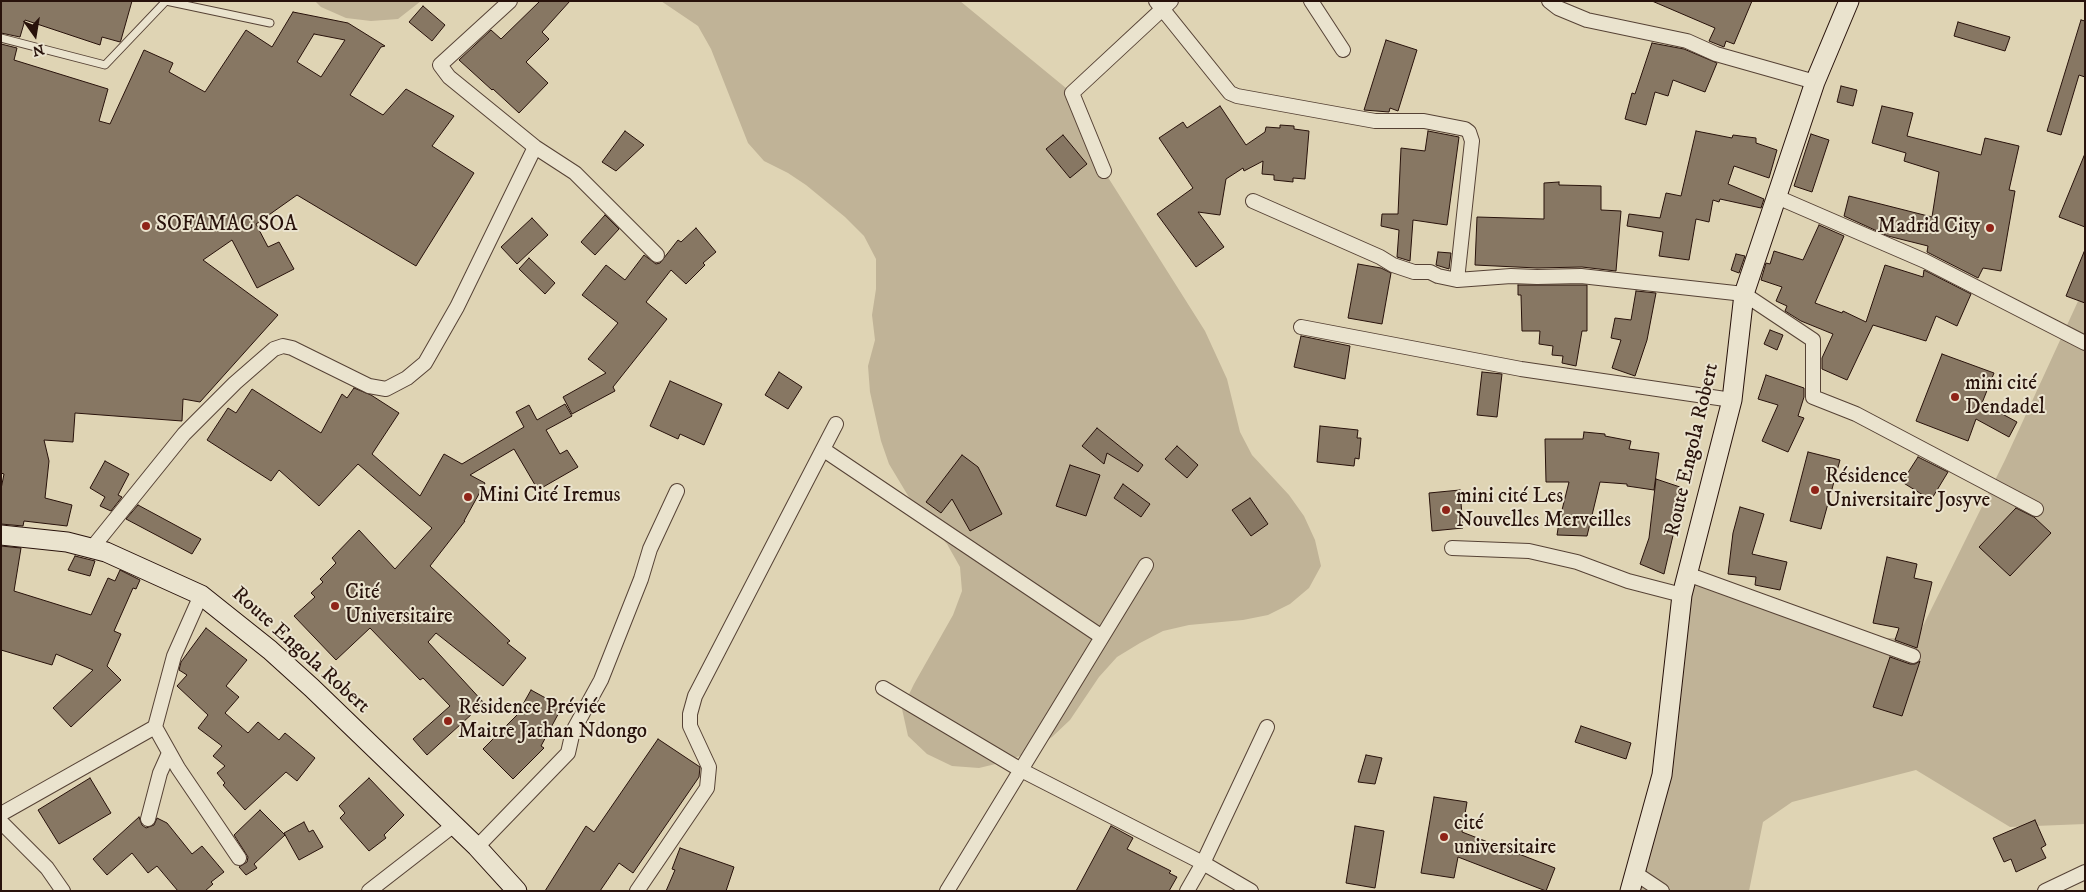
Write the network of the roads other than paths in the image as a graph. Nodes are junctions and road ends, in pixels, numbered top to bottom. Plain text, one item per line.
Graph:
1 (166, 1) edge
2 (510, 1) edge
3 (1311, 1) edge
4 (1849, 1) edge
5 (1163, 4) edge
6 (1556, 4) edge
7 (270, 23) dead end
8 (1, 38) edge
9 (1343, 50) dead end
10 (1814, 82) junction
11 (535, 147) junction
12 (1104, 171) dead end
13 (1777, 197) junction
14 (1253, 201) dead end
15 (656, 255) dead end
16 (1457, 280) junction
17 (1744, 294) junction
18 (1301, 327) dead end
19 (2085, 343) edge
20 (1732, 400) junction
21 (836, 424) dead end
22 (824, 450) junction
23 (677, 491) dead end
24 (2036, 509) dead end
25 (1, 535) edge
26 (92, 548) junction
27 (1452, 548) dead end
28 (1146, 565) dead end
29 (1687, 574) junction
30 (201, 595) junction
31 (1682, 595) junction
32 (1102, 637) junction
33 (1914, 656) dead end
34 (883, 688) dead end
35 (155, 727) junction
36 (1267, 727) dead end
37 (169, 752) junction
38 (1020, 770) junction
39 (1, 814) edge
40 (148, 819) dead end
41 (1, 822) edge
42 (454, 825) junction
43 (477, 848) junction
44 (239, 858) dead end
45 (1203, 863) junction
46 (2085, 872) edge
47 (1632, 882) edge
48 (63, 891) edge
49 (369, 891) edge
50 (517, 891) edge
51 (637, 891) edge
52 (947, 891) edge
53 (1188, 891) edge
54 (1251, 891) edge
55 (1662, 891) edge
56 (2045, 891) edge

1 - 7 lane
1 - 8 lane
2 - 11 street
3 - 9 street
4 - 10 street, Route Engola Robert
5 - 12 street
5 - 16 street
6 - 10 street
10 - 13 street, Route Engola Robert
11 - 15 street
11 - 26 street
13 - 17 street, Route Engola Robert
13 - 19 street
14 - 16 street
16 - 17 street
17 - 20 street, Route Engola Robert
17 - 24 street
18 - 20 street
20 - 29 street, Route Engola Robert
21 - 22 street
22 - 32 street
22 - 51 street
23 - 43 street
25 - 26 street, Route Engola Robert
26 - 30 street, Route Engola Robert
27 - 31 street
28 - 32 street
29 - 31 street, Route Engola Robert
29 - 33 street
30 - 35 street
30 - 42 street, Route Engola Robert
31 - 47 street, Route Engola Robert
32 - 38 street
34 - 38 street
35 - 37 street
35 - 39 street
36 - 45 street
37 - 40 street
37 - 44 street
38 - 45 street
38 - 52 street
41 - 48 street
42 - 43 street, Route Engola Robert
42 - 49 street
43 - 50 street, Route Engola Robert
45 - 53 street
45 - 54 street
46 - 56 street
47 - 55 street

